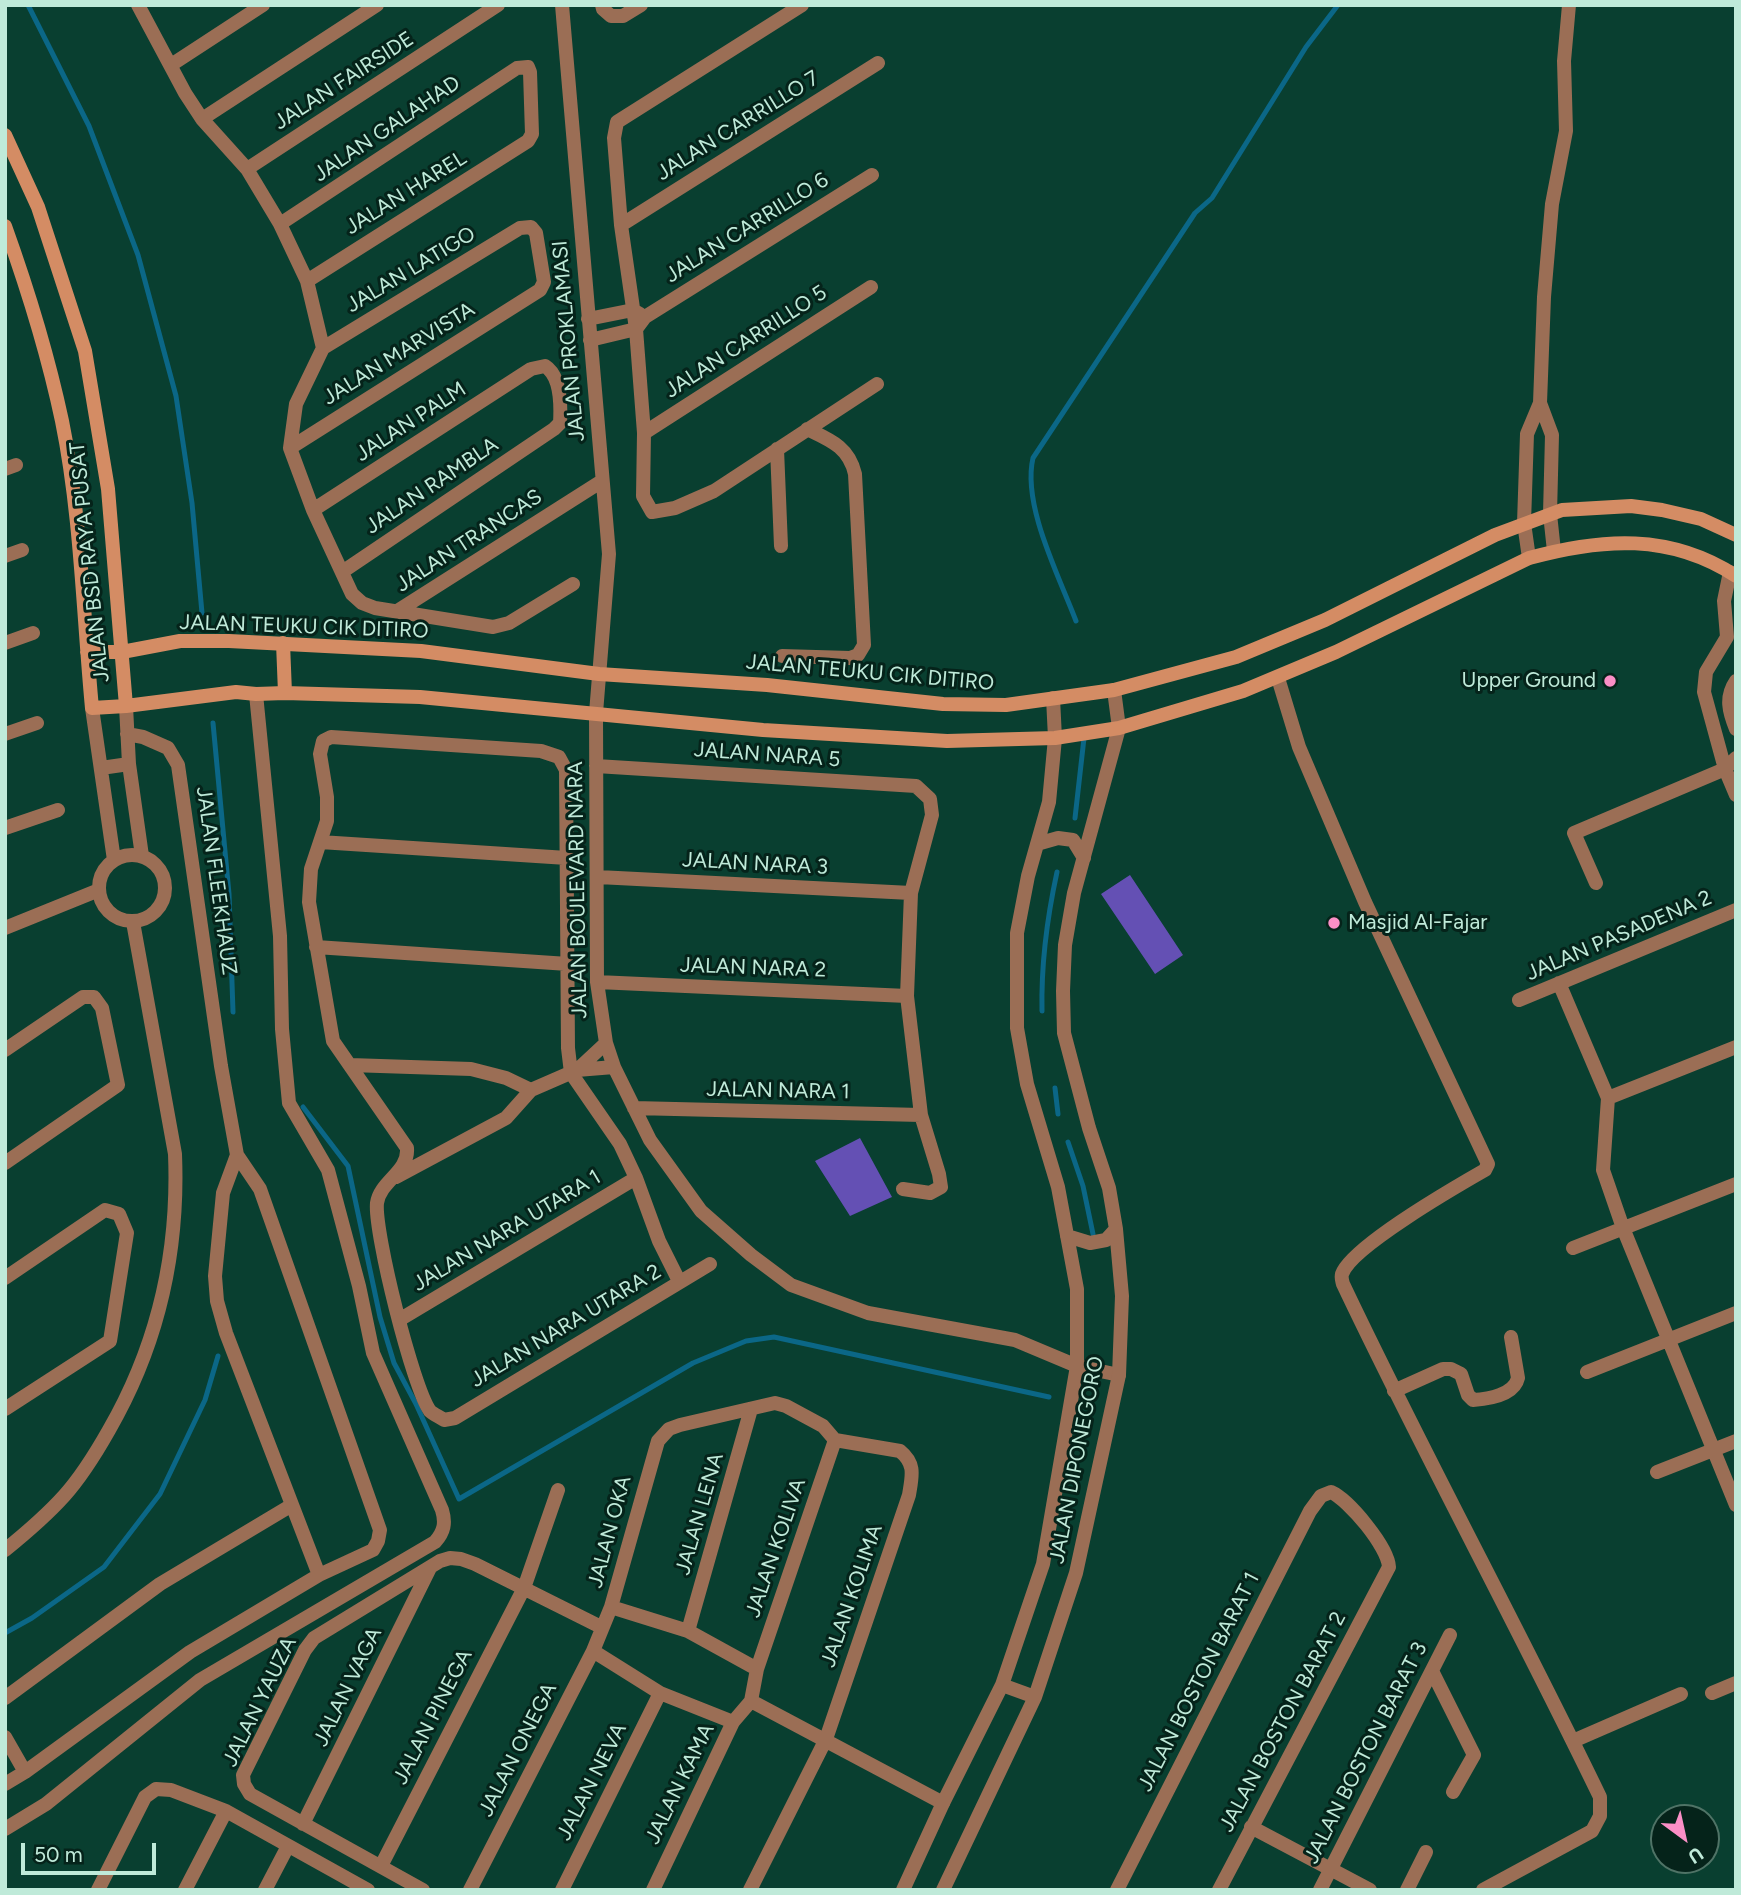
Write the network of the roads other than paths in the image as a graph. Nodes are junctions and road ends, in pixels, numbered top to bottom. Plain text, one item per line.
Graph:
1 (138, 5) edge
2 (263, 5) edge
3 (377, 5) edge
4 (498, 5) edge
5 (562, 5) edge
6 (603, 5) edge
7 (640, 5) edge
8 (803, 5) edge
9 (1569, 5) edge
10 (878, 63) dead end
11 (171, 65) junction
12 (517, 68) joint
13 (202, 119) junction
14 (5, 135) edge
15 (247, 169) junction
16 (872, 175) dead end
17 (280, 225) junction
18 (621, 225) junction
19 (5, 226) edge
20 (520, 229) joint
21 (307, 281) junction
22 (871, 287) dead end
23 (588, 318) junction
24 (638, 319) junction
25 (590, 340) junction
26 (323, 348) junction
27 (531, 369) joint
28 (877, 384) dead end
29 (1540, 403) junction
30 (807, 429) junction
31 (644, 433) junction
32 (290, 448) junction
33 (777, 449) junction
34 (602, 481) junction
35 (313, 510) junction
36 (1550, 514) junction
37 (1524, 523) junction
38 (1736, 535) edge
39 (781, 546) dead end
40 (22, 550) dead end
41 (1554, 551) junction
42 (5, 556) edge
43 (1529, 558) junction
44 (342, 572) junction
45 (1733, 574) edge
46 (573, 584) dead end
47 (400, 610) junction
48 (33, 633) dead end
49 (1732, 640) edge
50 (5, 643) edge
51 (283, 643) junction
52 (87, 652) junction
53 (122, 652) junction
54 (782, 656) dead end
55 (599, 674) junction
56 (1278, 678) junction
57 (1736, 681) edge
58 (1114, 690) junction
59 (285, 693) junction
60 (256, 694) junction
61 (1053, 698) junction
62 (126, 706) junction
63 (92, 708) junction
64 (596, 713) junction
65 (37, 723) dead end
66 (1119, 728) junction
67 (1736, 729) edge
68 (5, 734) edge
69 (127, 734) junction
70 (1055, 738) junction
71 (1736, 758) edge
72 (129, 764) junction
73 (596, 766) junction
74 (101, 768) junction
75 (1726, 769) junction
76 (1736, 794) edge
77 (58, 810) dead end
78 (5, 828) edge
79 (320, 842) junction
80 (1037, 844) junction
81 (142, 856) junction
82 (567, 858) junction
83 (1084, 858) junction
84 (114, 860) junction
85 (598, 877) junction
86 (1596, 883) dead end
87 (911, 893) junction
88 (100, 895) junction
89 (1736, 910) edge
90 (133, 922) junction
91 (5, 928) edge
92 (316, 947) junction
93 (568, 964) junction
94 (597, 982) junction
95 (1559, 983) junction
96 (907, 996) junction
97 (1519, 1000) dead end
98 (606, 1043) junction
99 (1736, 1047) edge
100 (5, 1050) edge
101 (351, 1065) junction
102 (614, 1067) junction
103 (574, 1071) junction
104 (531, 1090) junction
105 (1608, 1098) junction
106 (634, 1108) junction
107 (921, 1115) junction
108 (237, 1155) junction
109 (5, 1163) edge
110 (394, 1178) junction
111 (636, 1178) junction
112 (1736, 1184) edge
113 (902, 1189) dead end
114 (1623, 1228) junction
115 (1116, 1229) junction
116 (1067, 1236) junction
117 (1573, 1248) dead end
118 (710, 1264) dead end
119 (5, 1278) edge
120 (679, 1281) junction
121 (1736, 1313) edge
122 (399, 1320) junction
123 (1511, 1337) dead end
124 (1669, 1340) junction
125 (1077, 1366) junction
126 (1587, 1372) dead end
127 (1119, 1375) junction
128 (1394, 1391) junction
129 (5, 1409) edge
130 (751, 1409) junction
131 (835, 1440) junction
132 (1736, 1441) edge
133 (1713, 1450) junction
134 (1657, 1472) dead end
135 (558, 1490) dead end
136 (292, 1505) junction
137 (1736, 1505) edge
138 (5, 1550) edge
139 (430, 1568) junction
140 (319, 1575) junction
141 (1385, 1575) joint
142 (524, 1588) junction
143 (611, 1606) junction
144 (601, 1627) junction
145 (688, 1631) junction
146 (1450, 1635) dead end
147 (593, 1651) junction
148 (757, 1669) junction
149 (1432, 1671) junction
150 (1736, 1683) edge
151 (1002, 1685) junction
152 (660, 1693) junction
153 (1712, 1693) dead end
154 (1681, 1694) dead end
155 (1035, 1697) junction
156 (5, 1698) edge
157 (751, 1701) junction
158 (733, 1722) junction
159 (5, 1737) edge
160 (826, 1739) junction
161 (1573, 1741) junction
162 (25, 1772) junction
163 (5, 1784) edge
164 (1453, 1792) dead end
165 (943, 1802) junction
166 (226, 1811) junction
167 (303, 1824) junction
168 (1251, 1827) junction
169 (5, 1829) edge
170 (288, 1846) junction
171 (1426, 1852) dead end
172 (381, 1866) junction
173 (1330, 1870) junction
174 (359, 1888) edge
175 (98, 1890) edge
176 (185, 1890) edge
177 (265, 1890) edge
178 (423, 1890) edge
179 (470, 1890) edge
180 (562, 1890) edge
181 (653, 1890) edge
182 (750, 1890) edge
183 (904, 1890) edge
184 (943, 1890) edge
185 (1117, 1890) edge
186 (1219, 1890) edge
187 (1320, 1890) edge
188 (1370, 1890) edge
189 (1407, 1890) edge
190 (1483, 1890) edge

1 - 11 street
2 - 11 street
3 - 13 street
4 - 15 street, JALAN FAIRSIDE
5 - 23 street, JALAN PROKLAMASI
6 - 7 street
8 - 18 street
9 - 29 street
10 - 18 street, JALAN CARRILLO 7
11 - 13 street
12 - 17 street, JALAN GALAHAD
12 - 21 street, JALAN HAREL
13 - 15 street
14 - 53 main road, JALAN BSD RAYA PUSAT
15 - 17 street
16 - 24 street, JALAN CARRILLO 6
17 - 21 street
18 - 24 street
19 - 52 main road, JALAN BSD RAYA PUSAT
20 - 26 street, JALAN LATIGO
20 - 32 street, JALAN MARVISTA
21 - 26 street
22 - 31 street, JALAN CARRILLO 5
23 - 24 street
23 - 25 street, JALAN PROKLAMASI
24 - 25 street
24 - 31 street
25 - 34 street, JALAN PROKLAMASI
26 - 32 street
27 - 35 street, JALAN PALM
27 - 44 street, JALAN RAMBLA
28 - 30 street
29 - 36 street
29 - 37 street
30 - 33 street
30 - 54 street
31 - 33 street
32 - 35 street
33 - 39 street
34 - 47 street, JALAN TRANCAS
34 - 55 street, JALAN PROKLAMASI
35 - 44 street
36 - 37 main road, JALAN TEUKU CIK DITIRO
36 - 38 main road, JALAN TEUKU CIK DITIRO
36 - 41 street
37 - 43 street
37 - 58 main road, JALAN TEUKU CIK DITIRO
40 - 42 street
41 - 43 main road
41 - 45 main road
43 - 56 main road
44 - 47 street
45 - 49 street
46 - 47 street
48 - 50 street
49 - 75 street
51 - 53 main road, JALAN TEUKU CIK DITIRO
51 - 55 main road, JALAN TEUKU CIK DITIRO
51 - 59 main road
52 - 53 main road, JALAN TEUKU CIK DITIRO
52 - 63 main road, JALAN BSD RAYA PUSAT
53 - 62 main road, JALAN BSD RAYA PUSAT
55 - 61 main road, JALAN TEUKU CIK DITIRO
55 - 64 street, JALAN BOULEVARD NARA
56 - 66 main road
56 - 128 street
57 - 67 street
58 - 61 main road, JALAN TEUKU CIK DITIRO
58 - 66 street, JALAN DIPONEGORO
59 - 60 main road
59 - 64 main road
60 - 62 main road
60 - 169 street
61 - 70 street, JALAN DIPONEGORO
62 - 63 main road
62 - 69 street
63 - 74 street
64 - 70 main road
64 - 73 street, JALAN BOULEVARD NARA
65 - 68 street
66 - 70 main road
66 - 83 street, JALAN DIPONEGORO
69 - 72 street
69 - 108 street, JALAN FLEEKHAUZ
70 - 80 street, JALAN DIPONEGORO
71 - 75 street
72 - 74 street
72 - 81 street
73 - 85 street, JALAN BOULEVARD NARA
73 - 87 street, JALAN NARA 5
74 - 84 street
75 - 76 street
75 - 86 street
77 - 78 street
79 - 82 street
79 - 82 street
79 - 92 street
80 - 83 street
80 - 116 street, JALAN DIPONEGORO
81 - 84 street
81 - 90 street
82 - 93 street
83 - 115 street, JALAN DIPONEGORO
84 - 88 street
85 - 87 street, JALAN NARA 3
85 - 94 street, JALAN BOULEVARD NARA
87 - 96 street
88 - 90 street
88 - 91 street
89 - 95 street, JALAN PASADENA 2
90 - 138 street
92 - 93 street
92 - 101 street
93 - 103 street
94 - 96 street, JALAN NARA 2
94 - 98 street, JALAN BOULEVARD NARA
95 - 97 street, JALAN PASADENA 2
95 - 105 street
96 - 107 street
98 - 102 street, JALAN BOULEVARD NARA
98 - 103 street
99 - 105 street
100 - 109 street
101 - 104 street
101 - 110 street
102 - 103 street
102 - 106 street, JALAN BOULEVARD NARA
103 - 104 street
103 - 111 street
104 - 110 street
105 - 114 street
106 - 107 street, JALAN NARA 1
106 - 125 street, JALAN BOULEVARD NARA
107 - 113 street
108 - 136 street
108 - 140 street
110 - 122 street
111 - 120 street
111 - 122 street, JALAN NARA UTARA 1
112 - 114 street
114 - 117 street
114 - 124 street
115 - 116 street
115 - 127 street, JALAN DIPONEGORO
116 - 125 street, JALAN DIPONEGORO
118 - 120 street, JALAN NARA UTARA 2
119 - 129 street
120 - 122 street, JALAN NARA UTARA 2
121 - 124 street
123 - 128 street
124 - 126 street
124 - 133 street
125 - 127 street, JALAN BOULEVARD NARA
125 - 151 street, JALAN DIPONEGORO
127 - 155 street, JALAN DIPONEGORO
128 - 161 street
130 - 131 street
130 - 143 street, JALAN OKA
130 - 145 street, JALAN LENA
131 - 148 street, JALAN KOLIVA
131 - 160 street, JALAN KOLIMA
132 - 133 street
133 - 134 street
133 - 137 street
135 - 142 street, JALAN PINEGA
136 - 140 street
136 - 156 street
139 - 142 street
139 - 167 street, JALAN VAGA
139 - 167 street, JALAN YAUZA
140 - 162 street
141 - 168 street, JALAN BOSTON BARAT 2
141 - 185 street, JALAN BOSTON BARAT 1
142 - 144 street
142 - 172 street, JALAN PINEGA
143 - 144 street, JALAN OKA
143 - 145 street
144 - 147 street, JALAN ONEGA
145 - 148 street
146 - 149 street, JALAN BOSTON BARAT 3
147 - 152 street
147 - 179 street, JALAN ONEGA
148 - 157 street, JALAN KOLIVA
149 - 164 street
149 - 173 street, JALAN BOSTON BARAT 3
150 - 153 street
151 - 155 street
151 - 165 street, JALAN DIPONEGORO
152 - 158 street
152 - 180 street, JALAN NEVA
154 - 161 street
155 - 184 street, JALAN DIPONEGORO
157 - 158 street, JALAN KAMA
157 - 160 street
158 - 181 street, JALAN KAMA
159 - 162 street
160 - 165 street
160 - 182 street, JALAN KOLIMA
161 - 190 street
162 - 163 street
165 - 183 street, JALAN DIPONEGORO
166 - 170 street
166 - 175 street
166 - 176 street
167 - 172 street
168 - 173 street
168 - 186 street, JALAN BOSTON BARAT 2
170 - 174 street
170 - 177 street
171 - 189 street
172 - 178 street
173 - 187 street, JALAN BOSTON BARAT 3
173 - 188 street

